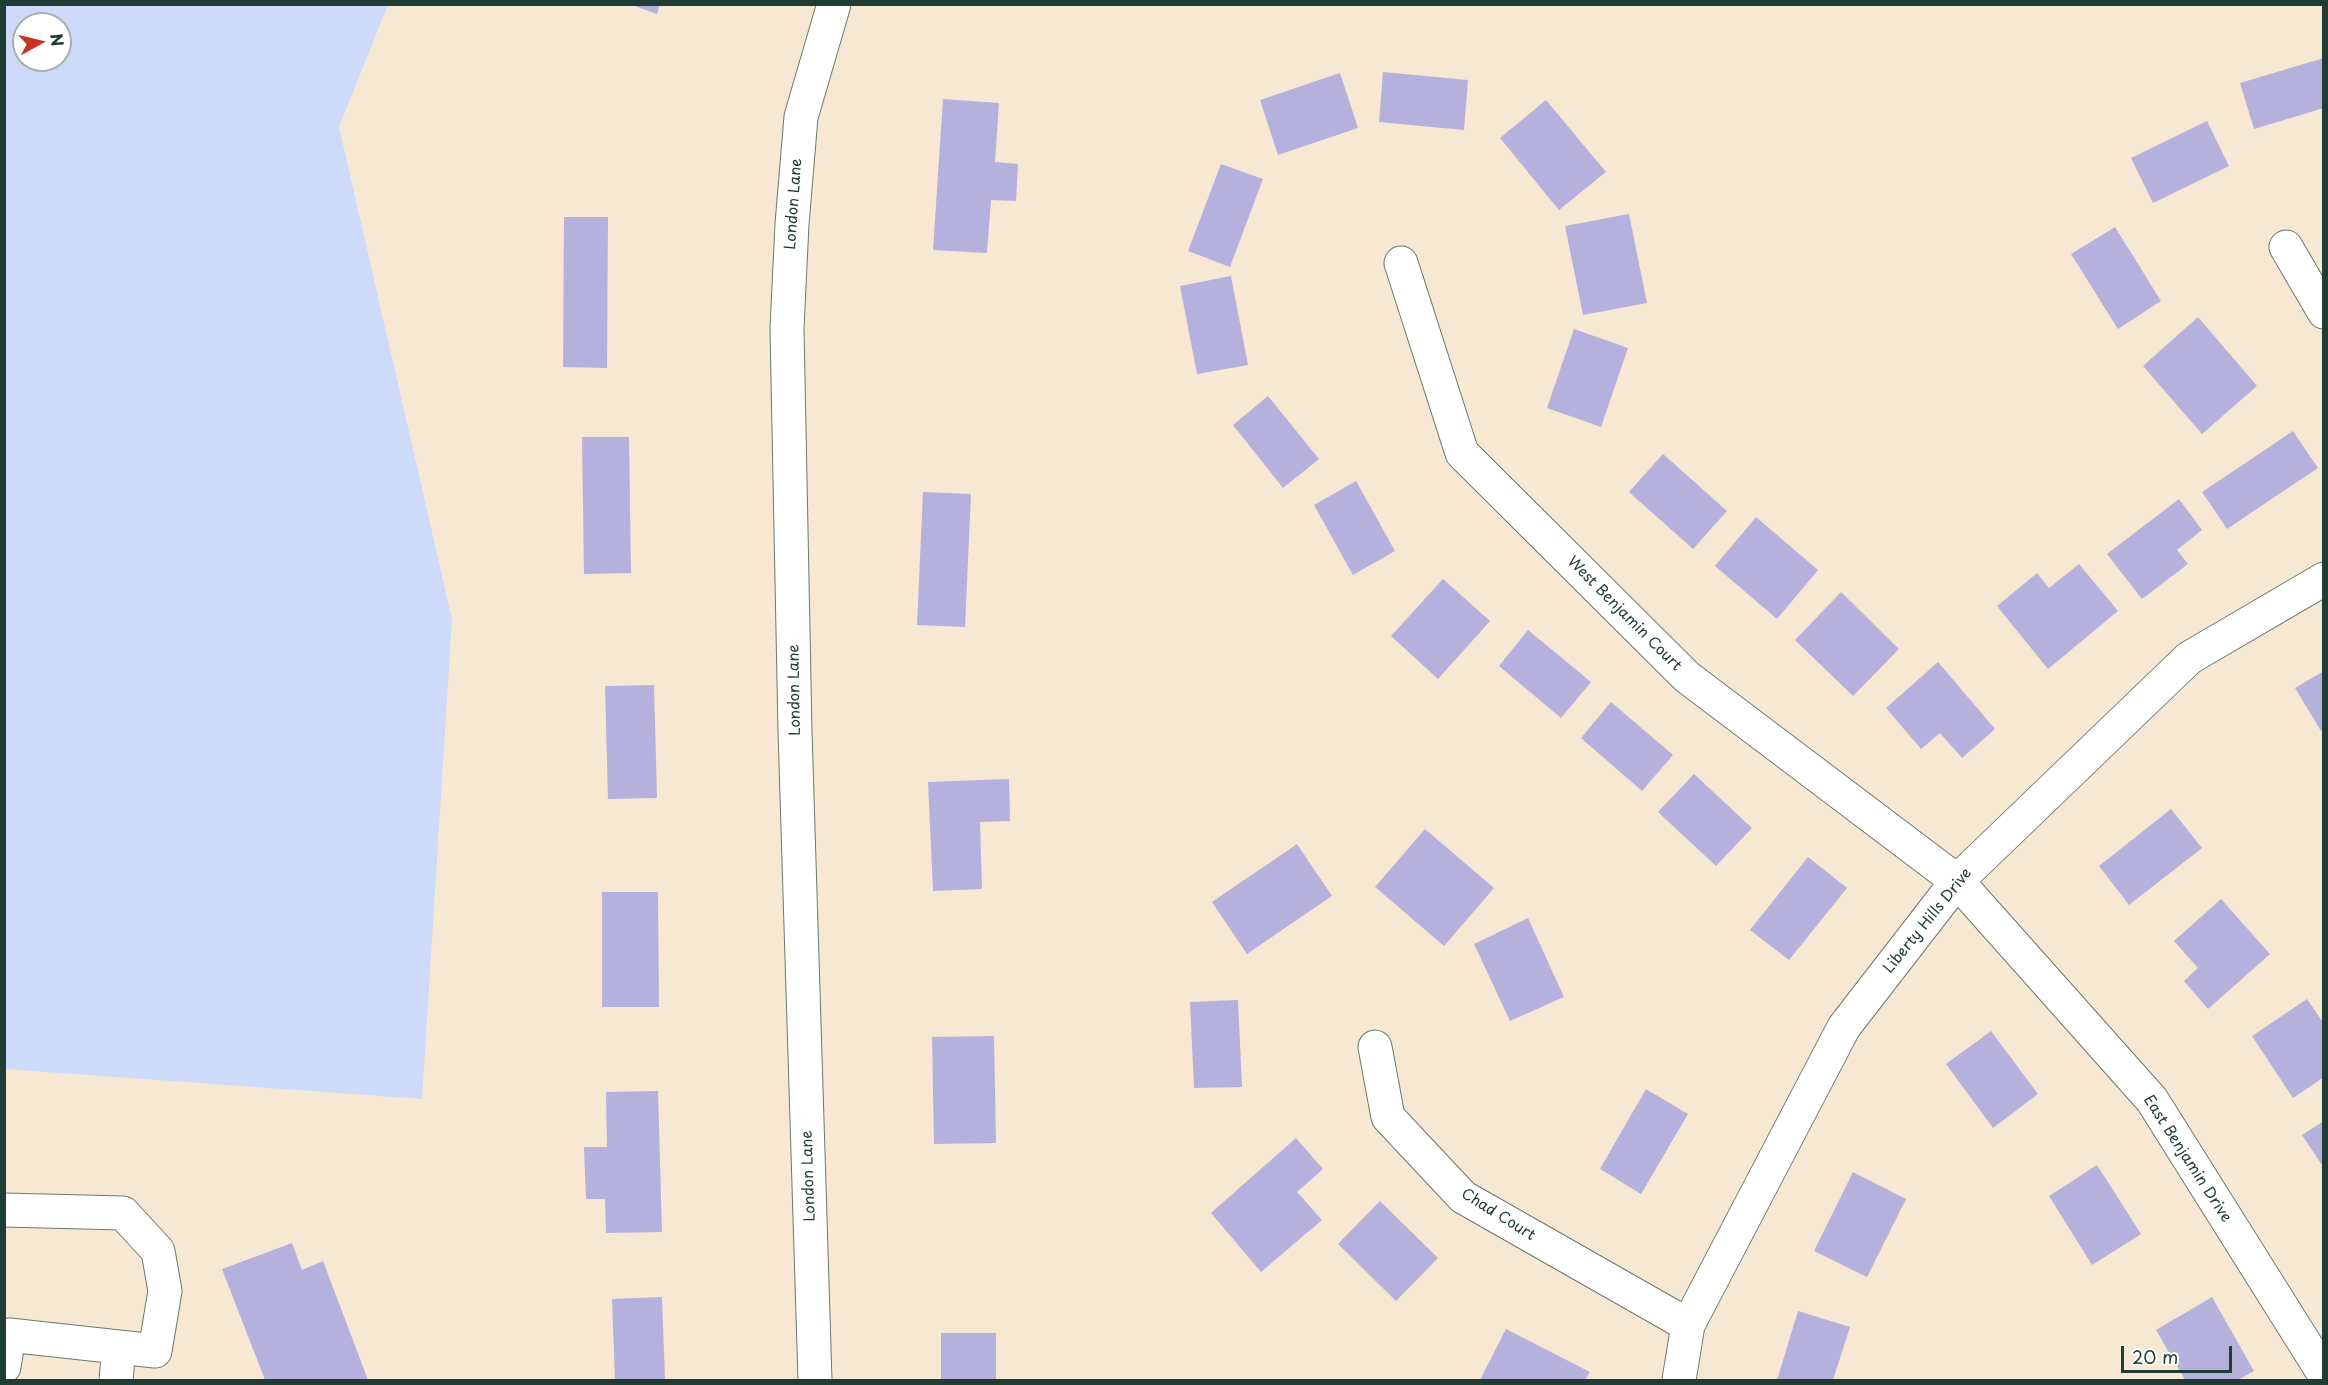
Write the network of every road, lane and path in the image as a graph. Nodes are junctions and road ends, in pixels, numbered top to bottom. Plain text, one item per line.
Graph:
1 (834, 4) edge
2 (2286, 247) dead end
3 (1401, 263) dead end
4 (2324, 312) edge
5 (2324, 579) edge
6 (1957, 881) junction
7 (1375, 1047) dead end
8 (4, 1210) edge
9 (1688, 1325) junction
10 (119, 1347) junction
11 (4, 1367) edge
12 (2324, 1374) edge
13 (116, 1380) edge
14 (815, 1380) edge
15 (1679, 1380) edge

1 - 14 street, London Lane
2 - 4 street
3 - 6 street, West Benjamin Court
5 - 6 street, Liberty Hills Drive
6 - 9 street, Liberty Hills Drive
6 - 12 street, East Benjamin Drive
7 - 9 street, Chad Court
8 - 10 street
9 - 15 street, Liberty Hills Drive
10 - 11 street
10 - 13 street

